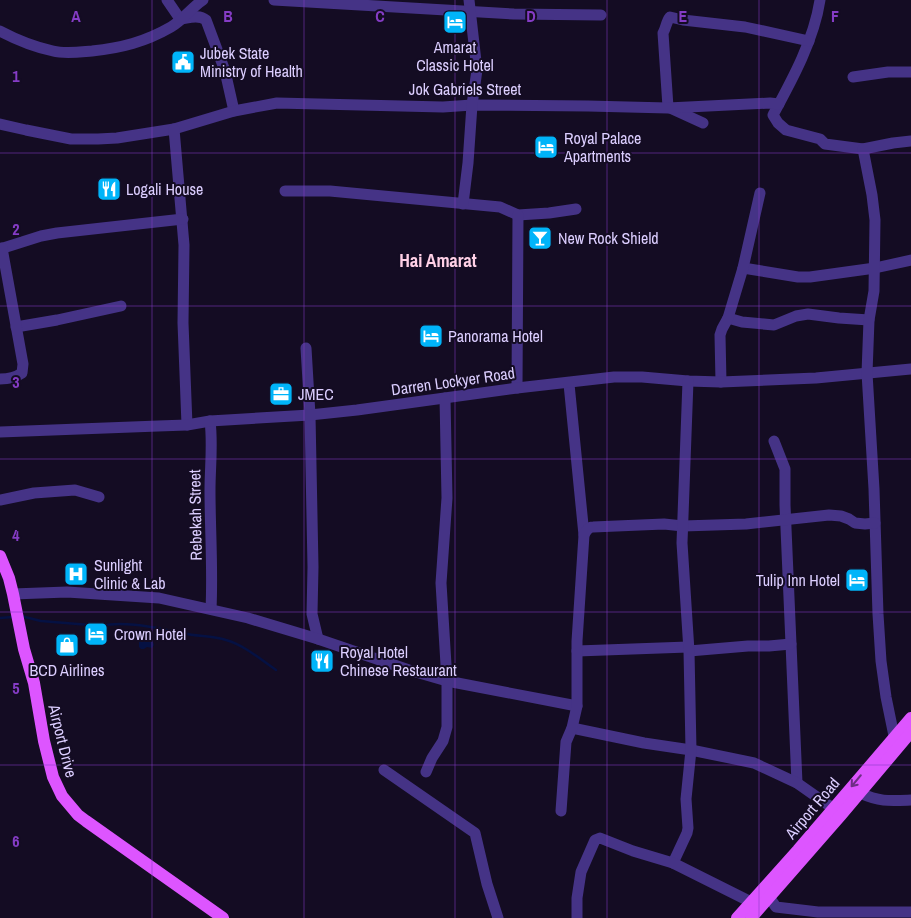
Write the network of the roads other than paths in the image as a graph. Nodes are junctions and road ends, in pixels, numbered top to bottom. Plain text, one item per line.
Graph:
1 (167, 0) edge
2 (203, 0) edge
3 (274, 0) edge
4 (820, 0) edge
5 (469, 6) edge
6 (602, 15) dead end
7 (180, 19) junction
8 (0, 31) edge
9 (809, 41) junction
10 (911, 72) edge
11 (854, 77) dead end
12 (779, 104) junction
13 (472, 105) junction
14 (234, 111) junction
15 (703, 123) dead end
16 (0, 124) edge
17 (174, 129) junction
18 (911, 141) edge
19 (863, 149) junction
20 (284, 190) dead end
21 (760, 193) dead end
22 (462, 204) junction
23 (576, 209) dead end
24 (518, 215) junction
25 (182, 219) junction
26 (1, 248) edge
27 (911, 260) edge
28 (743, 268) junction
29 (875, 268) junction
30 (121, 306) dead end
31 (728, 318) junction
32 (869, 320) junction
33 (16, 327) junction
34 (306, 348) dead end
35 (911, 369) edge
36 (867, 373) junction
37 (0, 379) edge
38 (688, 381) junction
39 (721, 382) junction
40 (569, 384) dead end
41 (518, 388) junction
42 (445, 398) junction
43 (310, 415) junction
44 (210, 421) junction
45 (187, 425) junction
46 (0, 432) edge
47 (774, 440) dead end
48 (99, 497) dead end
49 (0, 500) edge
50 (786, 520) junction
51 (875, 523) junction
52 (683, 526) junction
53 (584, 535) junction
54 (0, 556) edge
55 (4, 578) edge
56 (13, 594) junction
57 (210, 609) junction
58 (318, 639) junction
59 (791, 644) junction
60 (688, 649) junction
61 (577, 651) junction
62 (447, 681) junction
63 (577, 706) junction
64 (911, 718) edge
65 (572, 728) junction
66 (911, 732) edge
67 (894, 736) junction
68 (691, 750) junction
69 (384, 770) dead end
70 (426, 772) dead end
71 (797, 783) junction
72 (860, 793) junction
73 (911, 800) edge
74 (834, 809) junction
75 (561, 811) dead end
76 (673, 863) junction
77 (769, 897) junction
78 (751, 902) junction
79 (911, 912) edge
80 (223, 918) edge
81 (498, 918) edge
82 (577, 918) edge
83 (737, 918) edge
84 (751, 918) edge

1 - 7 street
2 - 7 street
3 - 5 street
4 - 9 street
5 - 6 street
5 - 13 street
7 - 8 street
7 - 14 street
9 - 12 street
9 - 15 street
10 - 11 street
12 - 13 street, Jok Gabriels Street
12 - 19 street
13 - 14 street, Jok Gabriels Street
13 - 22 street
14 - 17 street, Jok Gabriels Street
16 - 17 street, Jok Gabriels Street
17 - 25 street
18 - 19 street
19 - 29 street
20 - 22 street
21 - 28 street
22 - 24 street
23 - 24 street
24 - 41 street
25 - 26 street
25 - 45 street
26 - 33 street
27 - 29 street
28 - 29 street
28 - 31 street
29 - 32 street
30 - 33 street
31 - 32 street
31 - 39 street
32 - 36 street
33 - 37 street
34 - 43 street
35 - 36 street, Darren Lockyer Road
36 - 39 street, Darren Lockyer Road
36 - 51 street
38 - 39 street, Darren Lockyer Road
38 - 41 street, Darren Lockyer Road
38 - 52 street
40 - 53 street
41 - 42 street, Darren Lockyer Road
42 - 43 street, Darren Lockyer Road
42 - 62 street
43 - 44 street, Darren Lockyer Road
43 - 58 street
44 - 45 street, Darren Lockyer Road
44 - 57 street, Rebekah Street
45 - 46 street, Darren Lockyer Road
47 - 50 street
48 - 49 street
50 - 51 street
50 - 52 street
50 - 59 street
51 - 67 street
52 - 53 street
52 - 60 street
53 - 61 street
54 - 55 main road, Airport Drive
55 - 56 main road, Airport Drive
56 - 57 street
56 - 80 main road, Airport Drive
57 - 58 street
58 - 62 street
59 - 60 street
59 - 71 street
60 - 61 street
60 - 68 street
61 - 63 street
62 - 63 street
62 - 70 street
63 - 65 street
64 - 67 main road, Airport Road
65 - 68 street
65 - 75 street
66 - 72 main road, Airport Road
67 -> 74 main road, Airport Road
68 - 71 street
68 - 76 street
69 - 81 street
71 - 74 street
72 - 73 street
72 - 77 main road, Airport Road
74 - 78 main road, Airport Road
76 - 78 street
76 - 82 street
77 - 79 street
77 - 84 main road, Airport Road
78 - 83 main road, Airport Road

